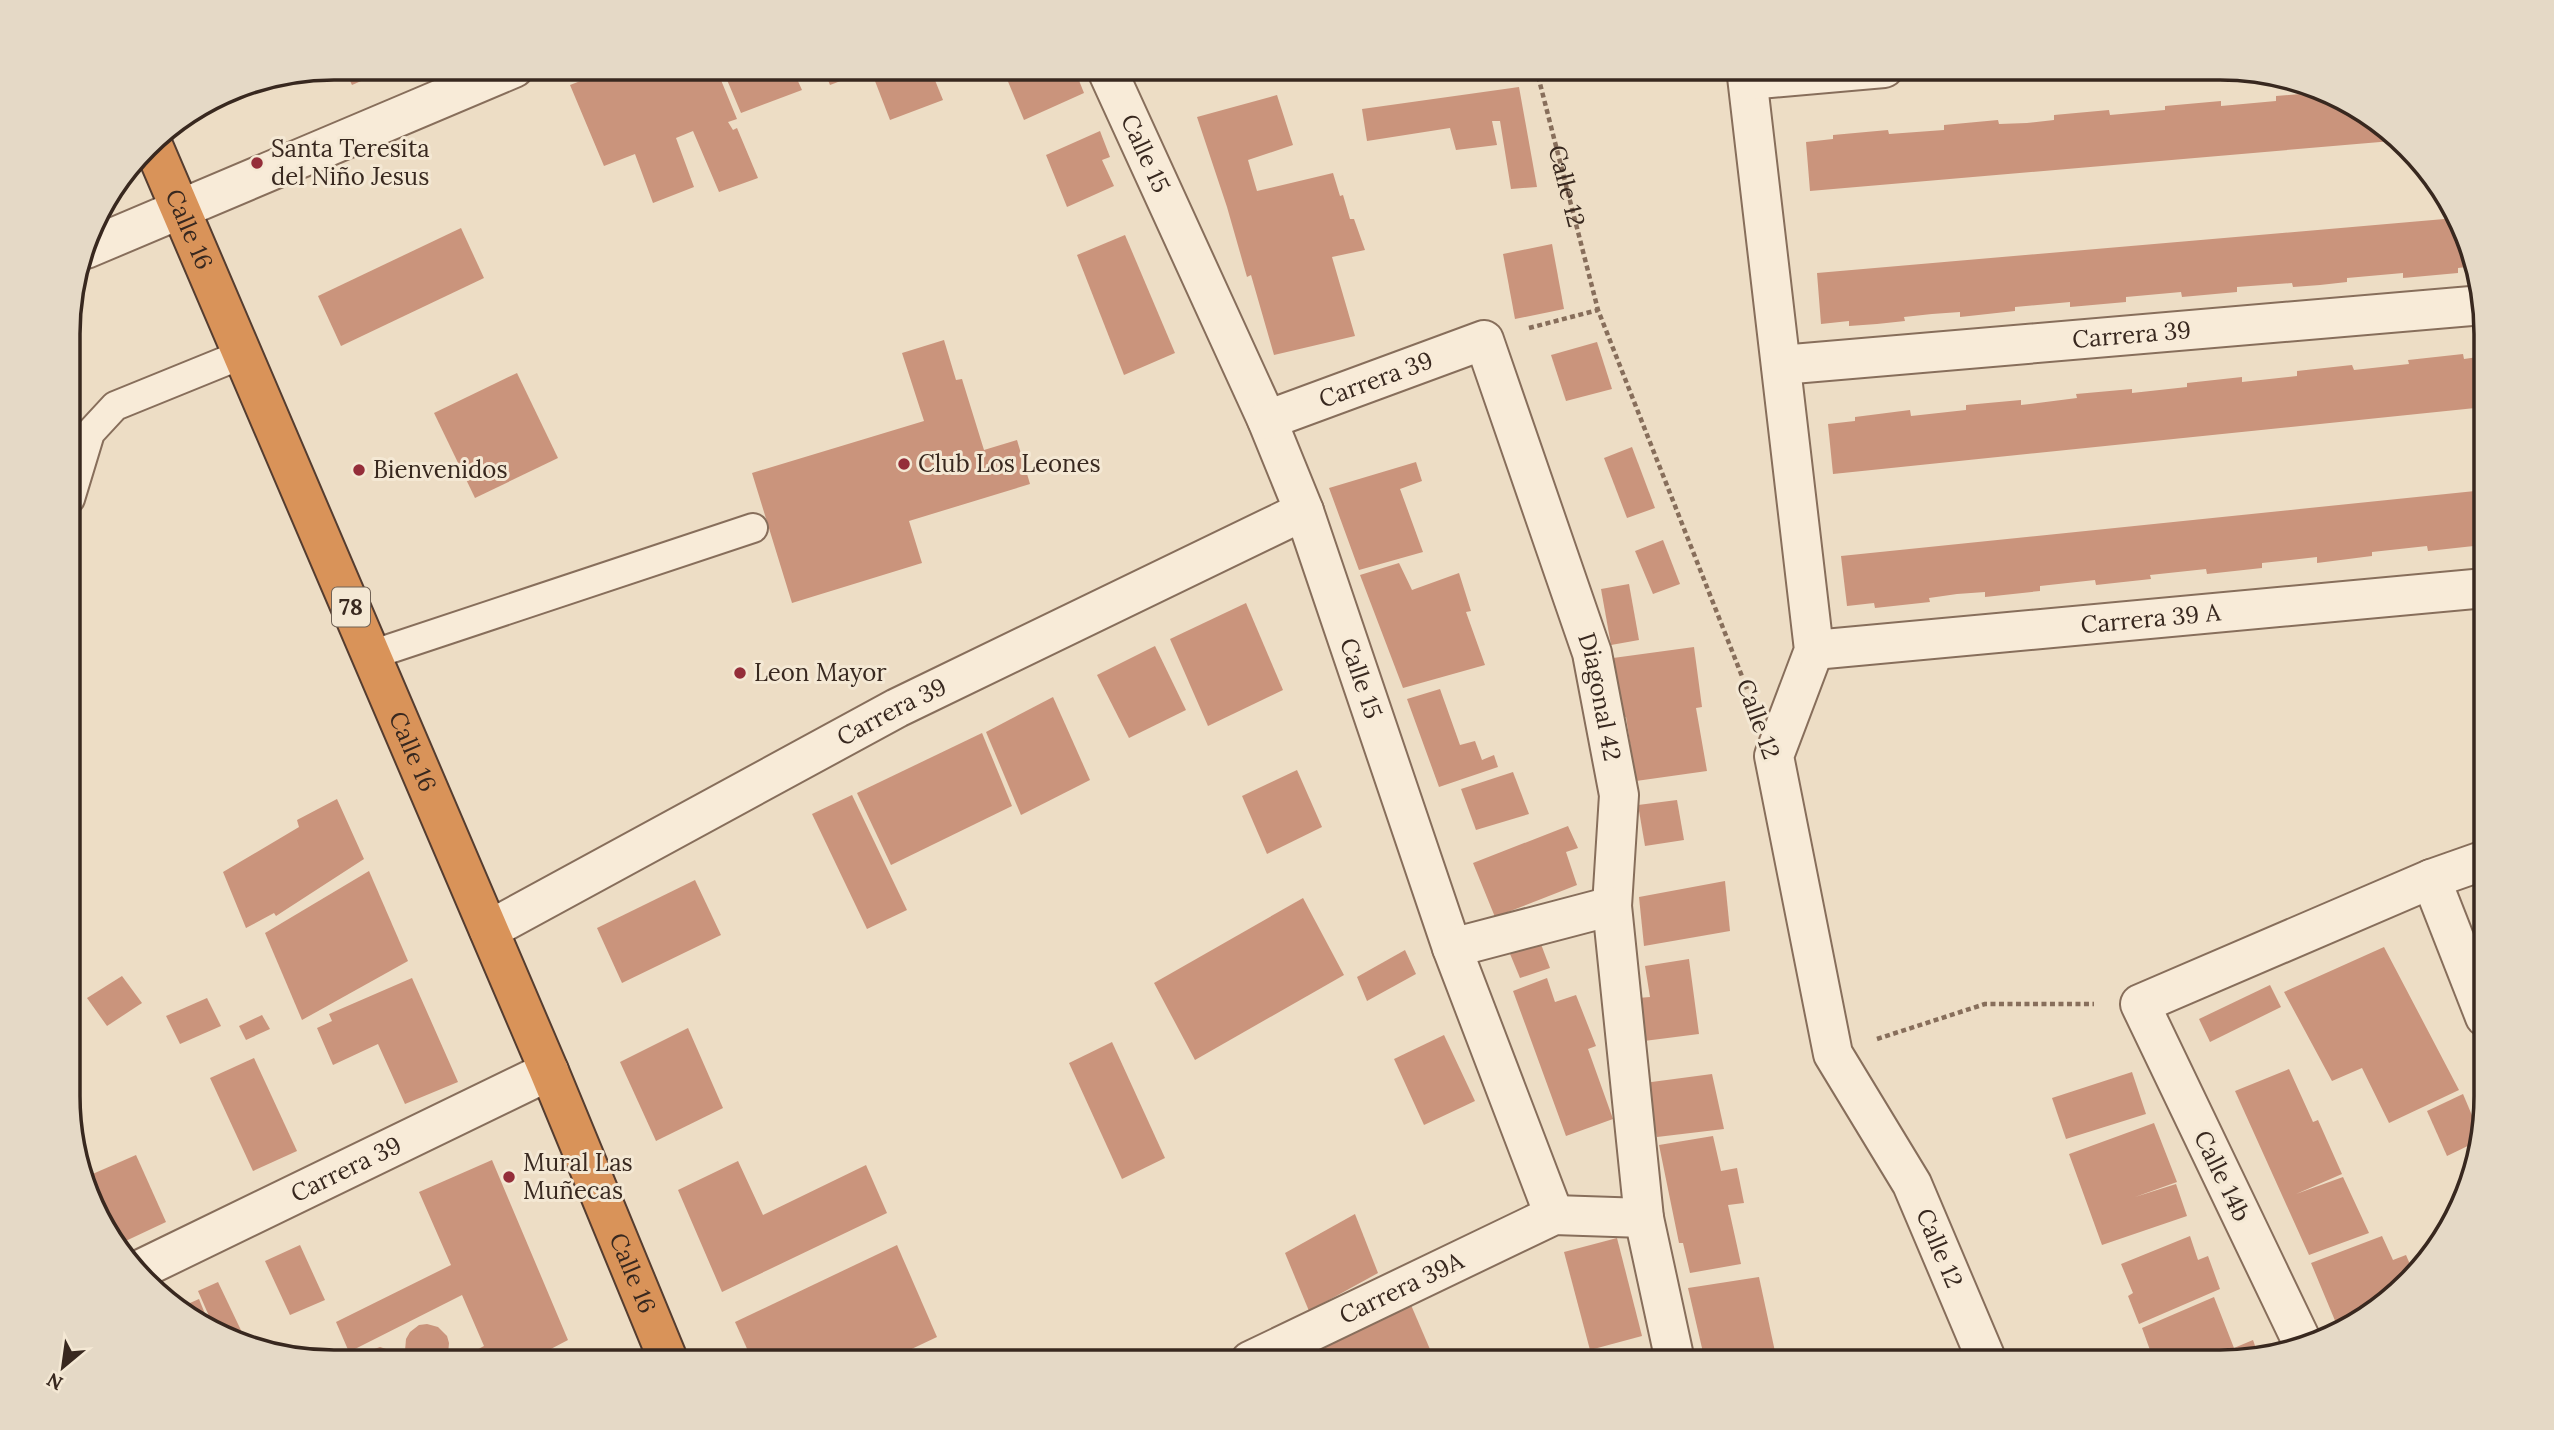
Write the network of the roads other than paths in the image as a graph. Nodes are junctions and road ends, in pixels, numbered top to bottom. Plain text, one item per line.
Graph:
1 (486, 80) edge
2 (1112, 80) edge
3 (1748, 80) edge
4 (157, 153) edge
5 (181, 210) junction
6 (97, 244) edge
7 (2472, 307) edge
8 (1484, 340) joint
9 (243, 354) junction
10 (1781, 365) junction
11 (1268, 420) junction
12 (80, 468) edge
13 (1304, 511) junction
14 (753, 528) dead end
15 (2474, 589) edge
16 (1814, 650) junction
17 (371, 655) junction
18 (2474, 864) edge
19 (2431, 879) junction
20 (1612, 906) junction
21 (489, 930) junction
22 (1452, 948) junction
23 (2474, 989) edge
24 (549, 1071) junction
25 (1554, 1215) junction
26 (1644, 1218) junction
27 (146, 1266) edge
28 (2299, 1336) edge
29 (664, 1350) edge
30 (1275, 1350) edge
31 (1673, 1350) edge
32 (1982, 1350) edge

1 - 5 street
2 - 11 street, Calle 15
3 - 10 street
4 - 5 highway, Calle 16 / 78
5 - 6 street
5 - 9 highway, Calle 16 / 78
7 - 10 street, Carrera 39
8 - 11 street, Carrera 39
8 - 20 street, Diagonal 42
9 - 12 lane
9 - 17 highway, Calle 16 / 78
10 - 16 street
11 - 13 street, Calle 15
13 - 21 street, Carrera 39
13 - 22 street, Calle 15
14 - 17 lane
15 - 16 street, Carrera 39 A
16 - 32 street, Calle 12
17 - 21 highway, Calle 16 / 78
18 - 19 street
19 - 23 street
19 - 28 street, Calle 14b
20 - 22 street
20 - 26 street
21 - 24 highway, Calle 16 / 78
22 - 25 street, Calle 15
24 - 27 street, Carrera 39
24 - 29 highway, Calle 16 / 78
25 - 26 street
25 - 30 street, Carrera 39A
26 - 31 street

